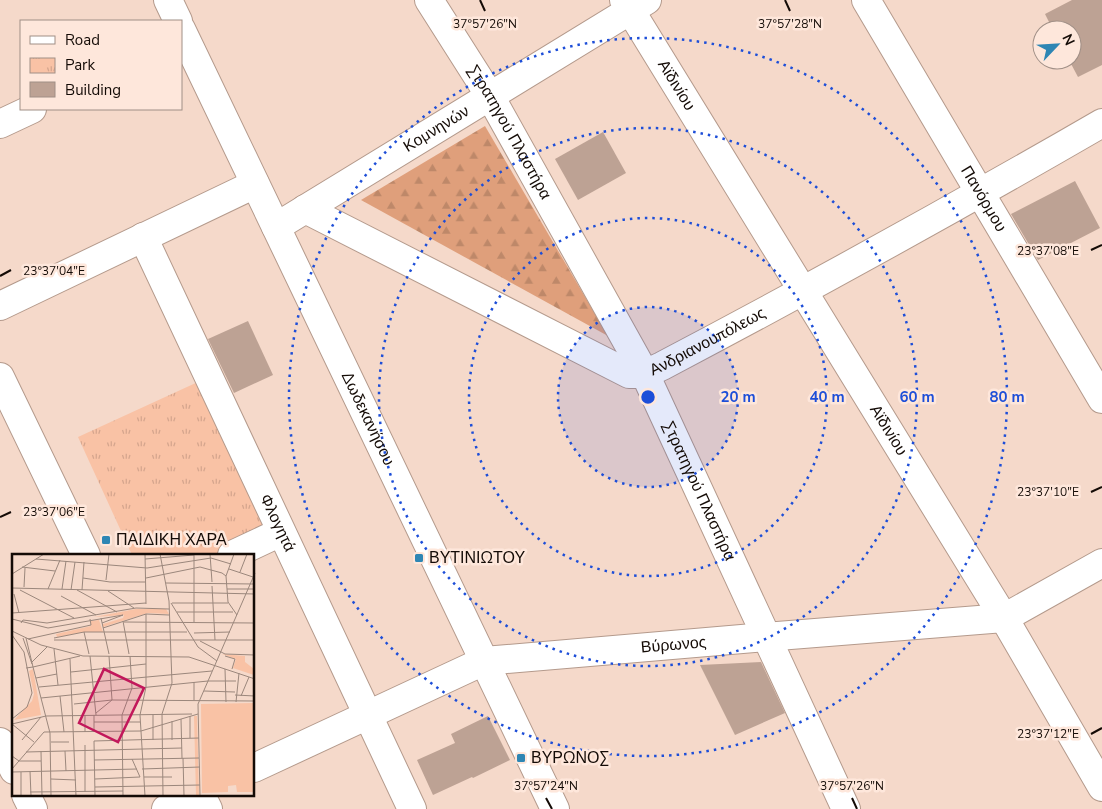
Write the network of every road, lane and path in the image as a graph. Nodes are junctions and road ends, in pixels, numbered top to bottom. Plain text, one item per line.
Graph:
1 (168, 0) edge
2 (429, 0) edge
3 (866, 0) edge
4 (634, 4) edge
5 (176, 20) edge
6 (182, 33) edge
7 (490, 96) junction
8 (30, 110) edge
9 (1102, 123) edge
10 (0, 124) edge
11 (256, 184) junction
12 (980, 193) junction
13 (305, 208) junction
14 (276, 227) junction
15 (143, 237) junction
16 (803, 291) junction
17 (0, 306) edge
18 (645, 374) junction
19 (0, 377) edge
20 (1102, 399) edge
21 (281, 532) junction
22 (86, 554) edge
23 (234, 554) edge
24 (1102, 563) edge
25 (1004, 618) junction
26 (765, 636) junction
27 (484, 661) junction
28 (368, 714) junction
29 (0, 742) edge
30 (12, 766) edge
31 (255, 768) edge
32 (1102, 786) edge
33 (26, 796) edge
34 (193, 796) edge
35 (202, 796) edge
36 (33, 809) edge
37 (166, 809) edge
38 (208, 809) edge
39 (412, 809) edge
40 (555, 809) edge
41 (846, 809) edge

1 - 5 street, Δωδεκανήσου
2 - 7 street, Στρατηγού Πλαστήρα
3 - 12 street, Πανόρμου
4 - 7 street, Κομνηνών
4 - 16 street, Αϊδινίου
6 - 11 street, Δωδεκανήσου
7 - 13 street, Κομνηνών
7 - 18 street, Στρατηγού Πλαστήρα
8 - 10 street
9 - 12 street, Ανδριανουπόλεως
11 - 14 street, Δωδεκανήσου
11 - 15 street
12 - 16 street, Ανδριανουπόλεως
12 - 20 street, Πανόρμου
13 - 14 street, Κομνηνών
13 - 18 street, Ανδριανουπόλεως
14 - 27 street, Δωδεκανήσου
15 - 17 street
15 - 21 street, Φλογητά
16 - 18 street, Ανδριανουπόλεως
16 - 25 street, Αϊδινίου
18 - 26 street, Στρατηγού Πλαστήρα
19 - 22 street
21 - 23 street
21 - 28 street, Φλογητά
24 - 25 street, Βύρωνος
25 - 26 street, Βύρωνος
25 - 32 street, Αϊδινίου
26 - 27 street, Βύρωνος
26 - 41 street, Στρατηγού Πλαστήρα
27 - 28 street, Βύρωνος
27 - 40 street, Δωδεκανήσου
28 - 31 street, Βύρωνος
28 - 39 street, Φλογητά
29 - 30 street
33 - 36 street
34 - 37 street
35 - 38 street

